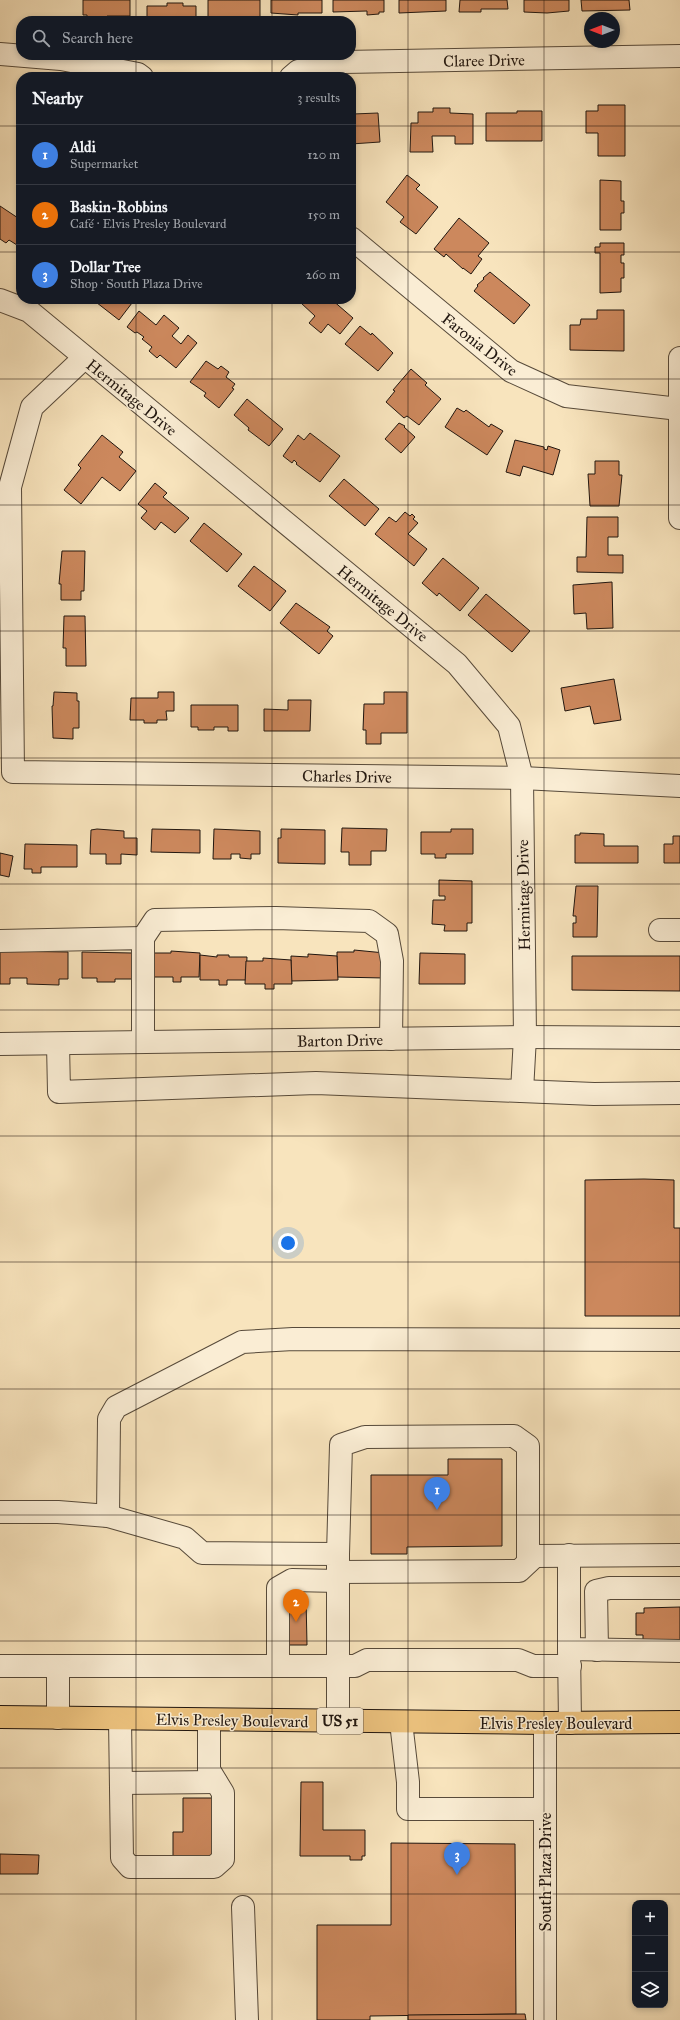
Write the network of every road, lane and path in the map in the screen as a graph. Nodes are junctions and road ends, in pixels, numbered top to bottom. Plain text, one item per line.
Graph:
1 (0, 54) edge
2 (16, 55) edge
3 (680, 56) edge
4 (66, 60) edge
5 (128, 72) edge
6 (297, 72) edge
7 (356, 242) edge
8 (0, 300) edge
9 (84, 358) junction
10 (680, 358) edge
11 (679, 409) edge
12 (680, 518) edge
13 (522, 778) junction
14 (680, 786) edge
15 (143, 938) junction
16 (0, 940) edge
17 (526, 1037) junction
18 (680, 1038) edge
19 (391, 1039) junction
20 (143, 1042) junction
21 (0, 1044) edge
22 (58, 1044) junction
23 (522, 1091) junction
24 (680, 1093) edge
25 (680, 1340) edge
26 (0, 1512) edge
27 (108, 1516) junction
28 (569, 1555) junction
29 (680, 1555) edge
30 (528, 1562) junction
31 (338, 1569) junction
32 (680, 1588) edge
33 (597, 1650) junction
34 (680, 1651) edge
35 (569, 1658) junction
36 (0, 1666) edge
37 (58, 1666) junction
38 (278, 1666) junction
39 (338, 1666) junction
40 (0, 1717) edge
41 (58, 1718) junction
42 (120, 1719) junction
43 (210, 1720) junction
44 (338, 1721) junction
45 (401, 1722) junction
46 (680, 1722) edge
47 (570, 1723) junction
48 (545, 1724) junction
49 (216, 1782) junction
50 (121, 1783) junction
51 (545, 1808) junction
52 (243, 1907) dead end
53 (247, 2020) edge
54 (545, 2020) edge

1 - 2 street
3 - 6 street, Claree Drive
4 - 5 street
7 - 11 street, Faronia Drive
8 - 9 street, Hermitage Drive
9 - 13 street, Hermitage Drive
9 - 13 street, Charles Drive
10 - 11 street
11 - 12 street
13 - 14 street, Charles Drive
13 - 17 street, Hermitage Drive
15 - 16 street
15 - 19 street
15 - 20 street
17 - 18 street, Barton Drive
17 - 19 street, Barton Drive
17 - 23 street, Hermitage Drive
19 - 20 street, Barton Drive
20 - 22 street, Barton Drive
21 - 22 street, Barton Drive
22 - 23 street
23 - 24 street
25 - 27 street
26 - 27 street
27 - 31 street
28 - 29 street
28 - 30 street
28 - 35 street
30 - 31 street
30 - 31 street
31 - 38 street
31 - 39 street
32 - 33 street
33 - 34 street
33 - 35 street
35 - 39 street
35 - 47 street
36 - 37 street
37 - 38 street
37 - 41 street
38 - 39 street
39 - 44 street
40 - 41 main road, Elvis Presley Boulevard / US 51
41 - 42 main road, Elvis Presley Boulevard / US 51
42 - 43 main road, Elvis Presley Boulevard / US 51
42 - 50 street
43 - 44 main road, Elvis Presley Boulevard / US 51
43 - 49 street
44 - 45 main road, Elvis Presley Boulevard / US 51
45 - 48 main road, Elvis Presley Boulevard / US 51
45 - 51 street
46 - 47 main road, Elvis Presley Boulevard / US 51
47 - 48 main road, Elvis Presley Boulevard / US 51
48 - 51 street, South Plaza Drive
49 - 50 street
49 - 50 street
51 - 54 street, South Plaza Drive
52 - 53 street

